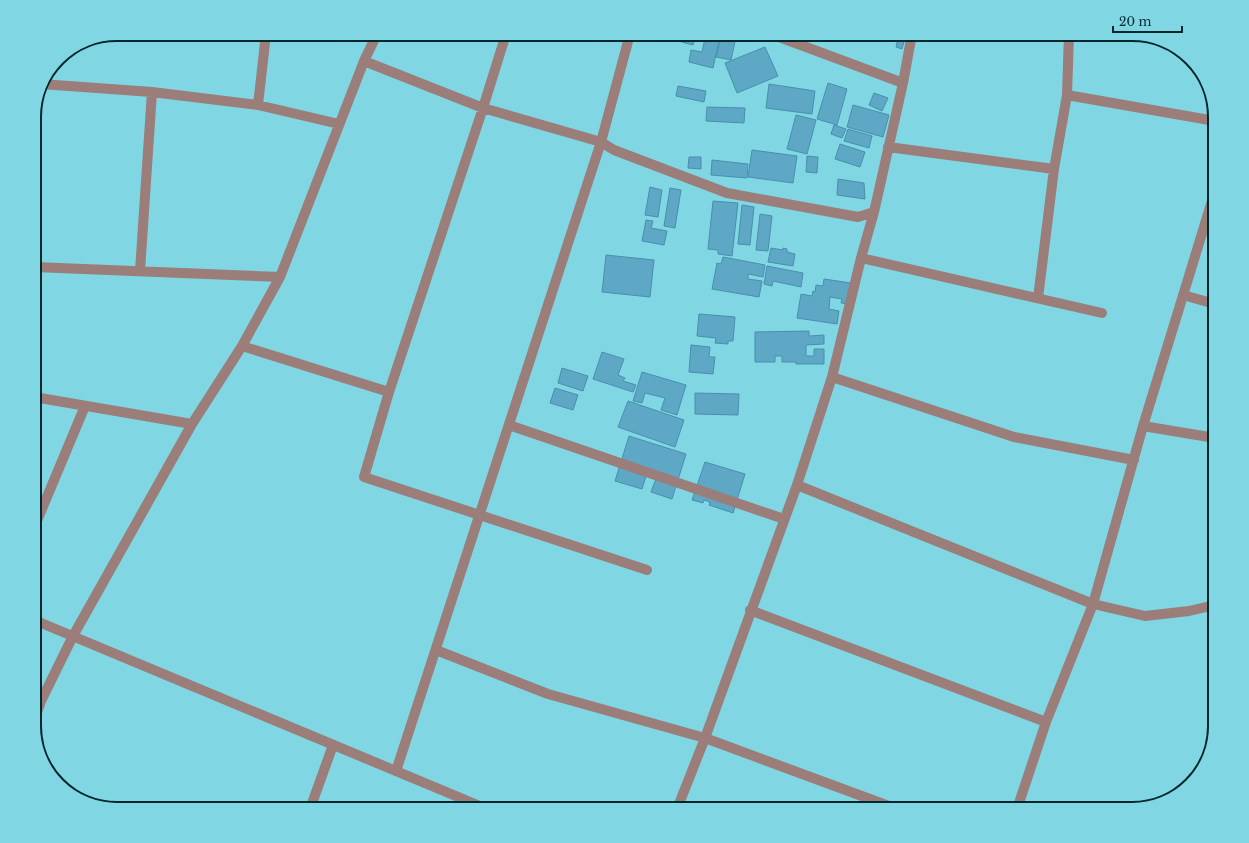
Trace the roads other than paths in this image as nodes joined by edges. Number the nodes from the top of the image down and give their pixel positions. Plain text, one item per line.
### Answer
1 (265, 41) edge
2 (374, 41) edge
3 (504, 41) edge
4 (628, 41) edge
5 (790, 41) edge
6 (911, 41) edge
7 (1069, 41) edge
8 (364, 61) junction
9 (903, 83) junction
10 (49, 85) edge
11 (152, 92) junction
12 (1067, 95) junction
13 (258, 105) junction
14 (483, 108) junction
15 (1208, 120) edge
16 (339, 124) junction
17 (601, 142) junction
18 (888, 147) junction
19 (1054, 168) junction
20 (874, 212) junction
21 (1208, 214) edge
22 (861, 258) junction
23 (41, 267) edge
24 (140, 272) junction
25 (280, 278) junction
26 (1183, 296) junction
27 (1038, 298) junction
28 (1208, 302) edge
29 (1102, 313) dead end
30 (242, 346) junction
31 (832, 377) junction
32 (389, 392) junction
33 (41, 398) edge
34 (85, 406) junction
35 (192, 424) junction
36 (509, 424) junction
37 (1143, 426) junction
38 (1208, 437) edge
39 (1134, 460) junction
40 (797, 485) junction
41 (41, 511) edge
42 (480, 515) junction
43 (784, 519) junction
44 (647, 570) dead end
45 (1093, 604) junction
46 (1208, 607) edge
47 (750, 610) junction
48 (41, 623) edge
49 (73, 636) junction
50 (436, 650) junction
51 (41, 701) edge
52 (1046, 722) junction
53 (705, 738) junction
54 (333, 745) junction
55 (396, 771) junction
56 (313, 802) edge
57 (470, 802) edge
58 (679, 802) edge
59 (878, 802) edge
60 (1019, 802) edge

1 - 13 street
2 - 8 street
3 - 14 street
4 - 17 street
5 - 9 street
6 - 9 street
7 - 12 street
8 - 14 street
8 - 16 street
9 - 18 street
10 - 11 street
11 - 13 street
11 - 24 street
12 - 15 street
12 - 19 street
13 - 16 street
14 - 17 street
14 - 32 street
16 - 25 street
17 - 20 street
17 - 36 street
18 - 19 street
18 - 20 street
19 - 27 street
20 - 22 street
21 - 26 street
22 - 27 street
22 - 31 street
23 - 24 street
24 - 25 street
25 - 30 street
26 - 28 street
26 - 37 street
27 - 29 street
30 - 32 street
30 - 35 street
31 - 39 street
31 - 40 street
32 - 42 street
33 - 34 street
34 - 35 street
34 - 41 street
35 - 49 street
36 - 42 street
36 - 43 street
37 - 38 street
37 - 39 street
39 - 45 street
40 - 43 street
40 - 45 street
42 - 44 street
42 - 50 street
43 - 47 street
45 - 46 street
45 - 52 street
47 - 52 street
47 - 53 street
48 - 49 street
49 - 51 street
49 - 54 street
50 - 53 street
50 - 55 street
52 - 60 street
53 - 58 street
53 - 59 street
54 - 55 street
54 - 56 street
55 - 57 street

